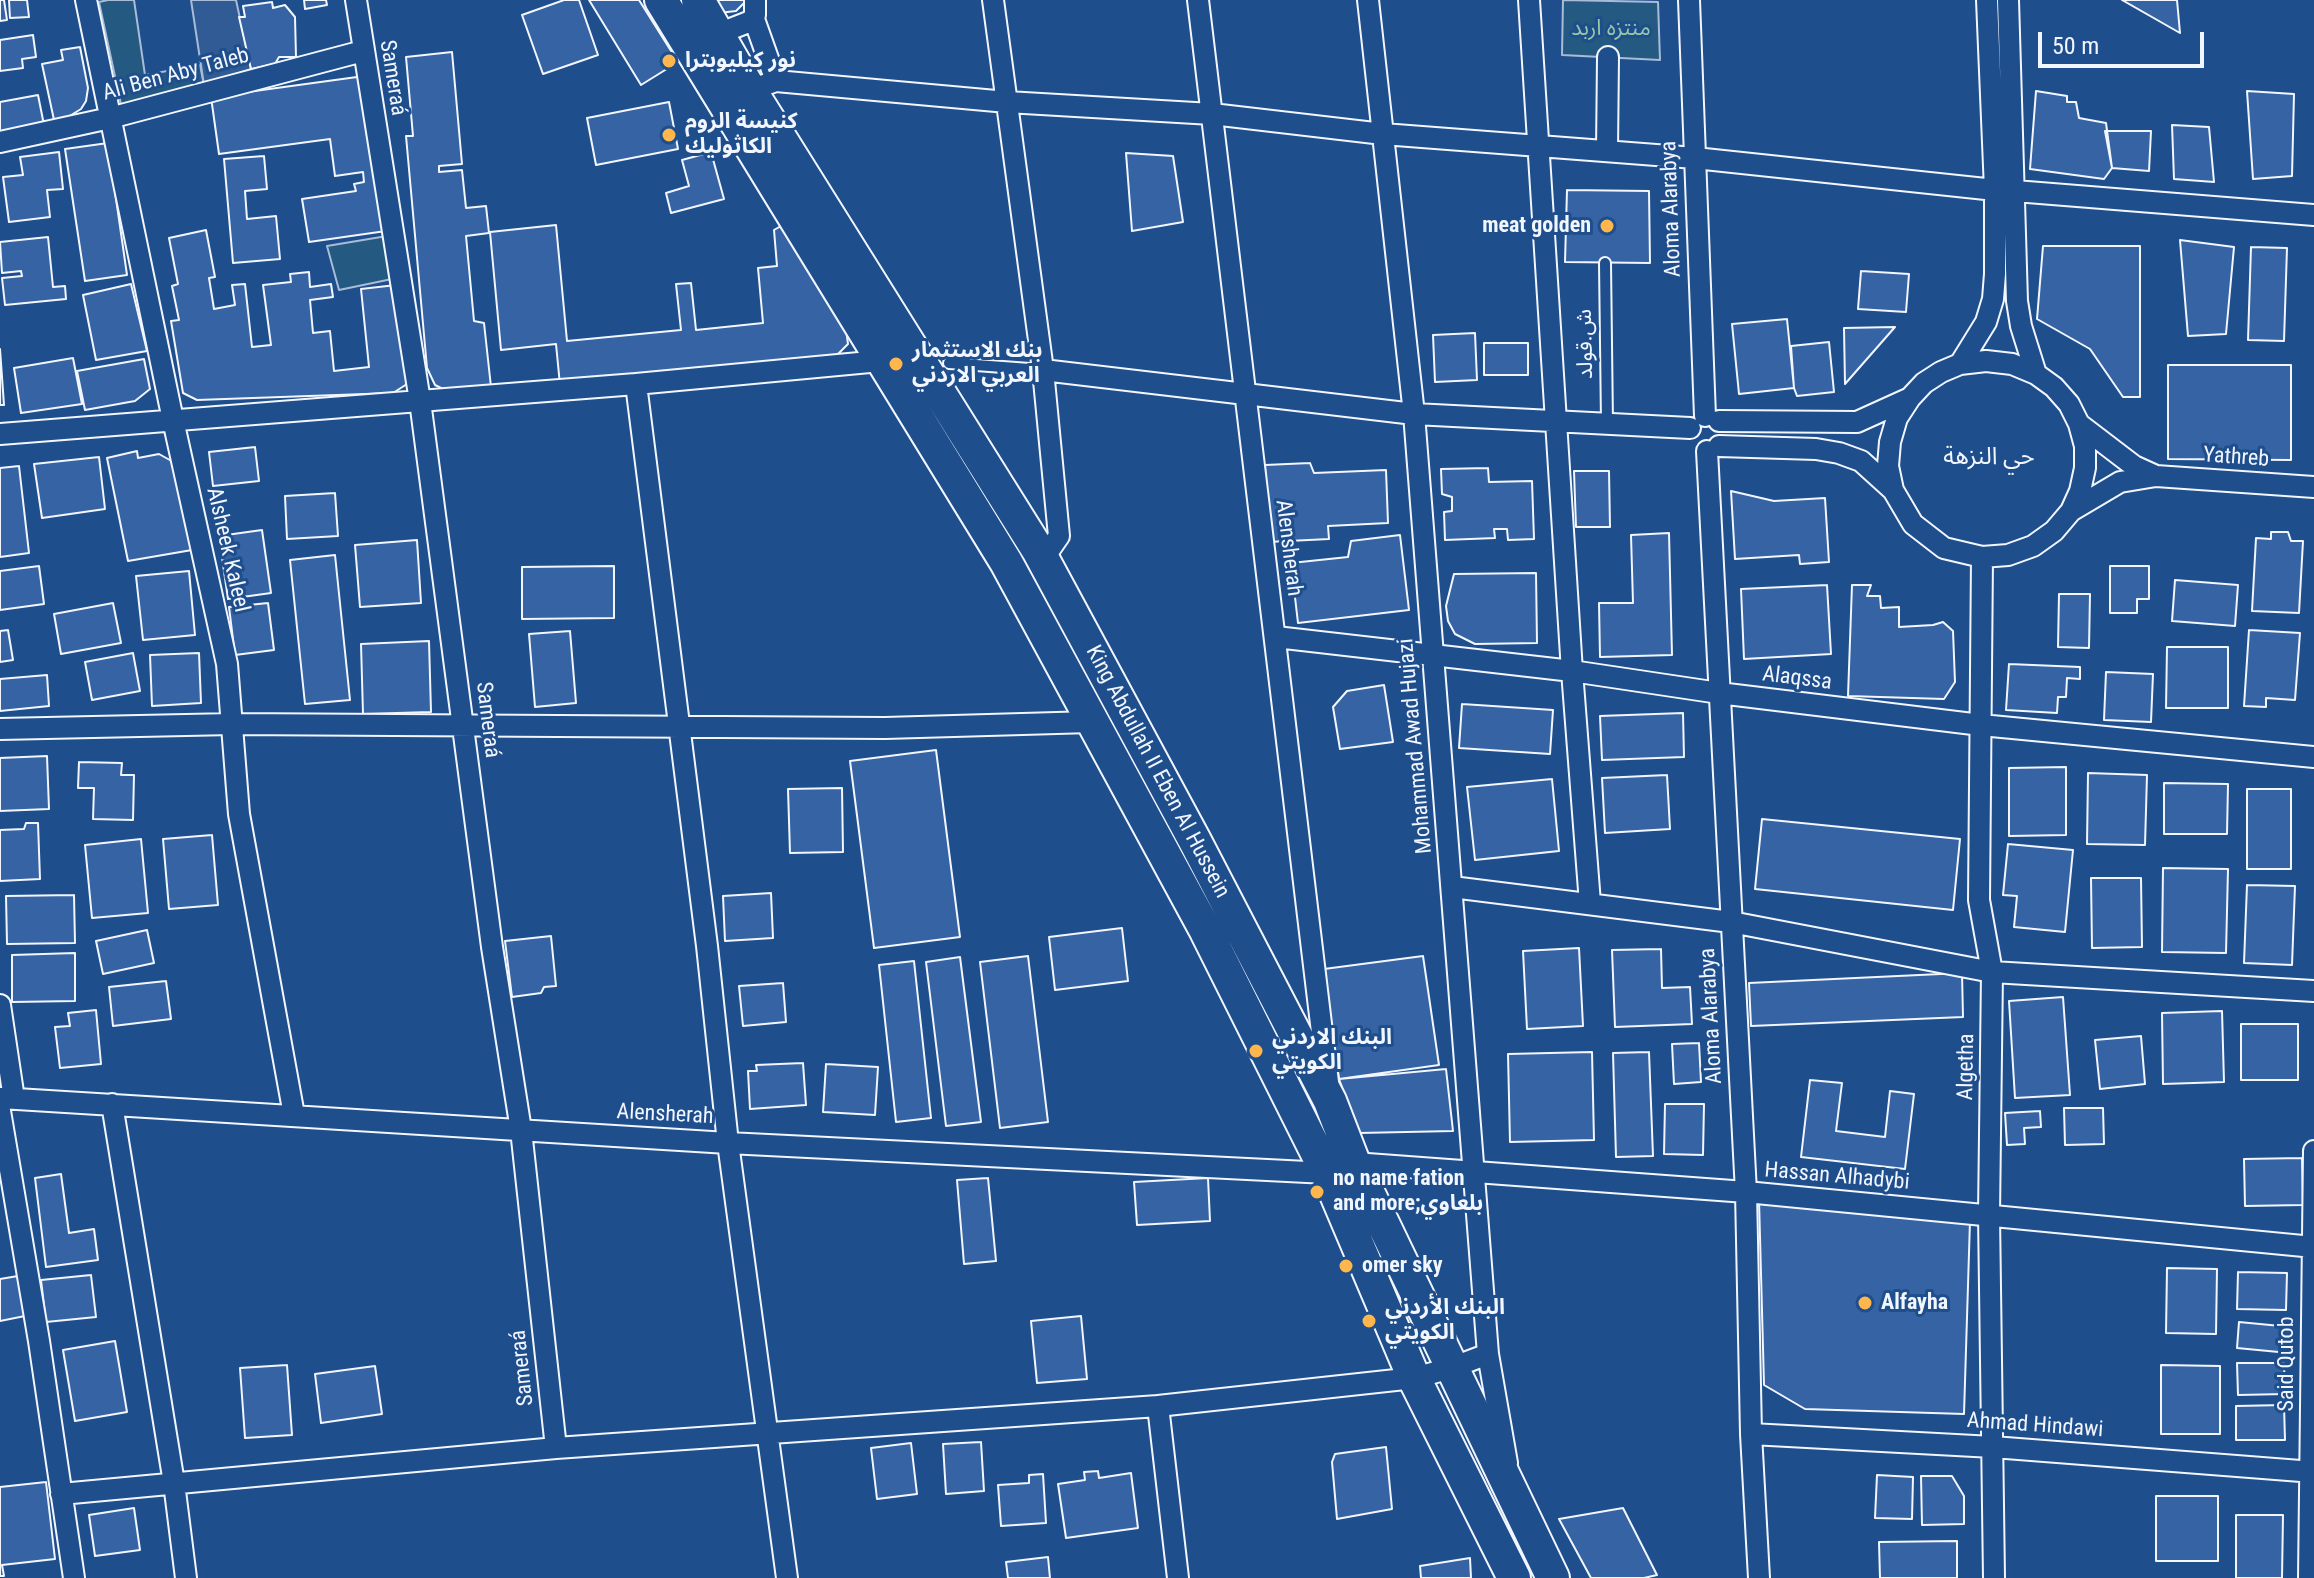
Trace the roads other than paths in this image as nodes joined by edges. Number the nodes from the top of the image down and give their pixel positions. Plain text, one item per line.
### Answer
1 (86, 0) edge
2 (356, 0) edge
3 (661, 0) edge
4 (698, 0) edge
5 (993, 0) edge
6 (1198, 0) edge
7 (1368, 0) edge
8 (1529, 0) edge
9 (1689, 0) edge
10 (1987, 0) edge
11 (2008, 0) edge
12 (754, 9) edge
13 (718, 34) junction
14 (363, 51) junction
15 (1608, 57) dead end
16 (763, 85) junction
17 (1007, 102) junction
18 (1212, 114) junction
19 (110, 118) junction
20 (1383, 134) junction
21 (0, 142) edge
22 (1539, 146) junction
23 (1607, 151) junction
24 (1695, 158) junction
25 (2005, 191) junction
26 (2314, 215) edge
27 (1605, 263) dead end
28 (914, 353) junction
29 (883, 362) junction
30 (949, 363) dead end
31 (1960, 364) junction
32 (1043, 370) junction
33 (2036, 374) junction
34 (636, 384) junction
35 (1246, 394) junction
36 (1910, 398) junction
37 (420, 401) junction
38 (1414, 414) junction
39 (173, 420) junction
40 (1557, 421) junction
41 (1704, 422) junction
42 (1607, 424) junction
43 (2079, 424) junction
44 (0, 434) edge
45 (1713, 448) junction
46 (2156, 476) junction
47 (2314, 487) edge
48 (1893, 490) junction
49 (2071, 511) junction
50 (1038, 550) junction
51 (1982, 557) junction
52 (1276, 637) junction
53 (1432, 655) junction
54 (1572, 671) junction
55 (1719, 693) junction
56 (1091, 722) junction
57 (232, 724) junction
58 (464, 725) junction
59 (1981, 725) junction
60 (680, 726) junction
61 (0, 729) edge
62 (2314, 757) edge
63 (1452, 887) junction
64 (1590, 903) junction
65 (1731, 922) junction
66 (1992, 972) junction
67 (2314, 991) edge
68 (0, 1005) edge
69 (1330, 1101) junction
70 (5, 1103) edge
71 (112, 1104) junction
72 (294, 1115) junction
73 (521, 1130) junction
74 (728, 1143) junction
75 (2314, 1151) edge
76 (1341, 1168) junction
77 (1475, 1173) junction
78 (1746, 1192) junction
79 (1989, 1215) junction
80 (2313, 1246) edge
81 (1488, 1354) junction
82 (1451, 1368) junction
83 (1414, 1378) junction
84 (1158, 1406) junction
85 (768, 1434) junction
86 (1751, 1434) junction
87 (1993, 1447) junction
88 (556, 1448) junction
89 (2313, 1472) edge
90 (174, 1483) junction
91 (1512, 1487) junction
92 (61, 1494) junction
93 (74, 1578) edge
94 (186, 1578) edge
95 (787, 1578) edge
96 (1178, 1578) edge
97 (1514, 1578) edge
98 (1553, 1578) edge
99 (1759, 1578) edge
100 (1994, 1578) edge
101 (2309, 1578) edge

1 - 19 street, Alsheek Kaleel
2 - 14 street, Sameraá
3 - 29 main road, King Abdullah II Eben Al Hussein
4 - 13 main road, King Abdullah II Eben Al Hussein
5 - 17 street
6 - 18 street, Alensherah
7 - 20 street, Mohammad Awad Hujazi
8 - 22 street
9 - 24 street, Aloma Alarabya
10 - 25 street
11 - 25 street
12 - 13 street
12 - 16 street
13 - 16 main road, King Abdullah II Eben Al Hussein
14 - 19 street, Ali Ben Aby Taleb
14 - 37 street, Sameraá
15 - 23 street
16 - 17 street
16 - 28 main road, King Abdullah II Eben Al Hussein
17 - 18 street
17 - 32 street
18 - 20 street
18 - 35 street, Alensherah
19 - 21 street, Ali Ben Aby Taleb
19 - 39 street, Alsheek Kaleel
20 - 22 street
20 - 38 street, Mohammad Awad Hujazi
22 - 23 street
22 - 40 street
23 - 24 street
24 - 25 street
24 - 41 street, Aloma Alarabya
25 - 26 street
25 - 31 street
25 - 33 street
27 - 42 lane, ش.قولد
28 - 29 street
28 - 50 main road, King Abdullah II Eben Al Hussein
29 - 34 street
29 - 56 main road, King Abdullah II Eben Al Hussein
30 - 32 lane
31 - 33 street
31 - 36 street
32 - 35 street
32 - 50 street
33 - 43 street
34 - 37 street
34 - 60 street
35 - 38 street
35 - 52 street, Alensherah
36 - 41 street
36 - 48 street
37 - 39 street
37 - 58 street, Sameraá
38 - 40 street
38 - 53 street, Mohammad Awad Hujazi
39 - 44 street
39 - 57 street, Alsheek Kaleel
40 - 42 street
40 - 54 street
41 - 42 street
41 - 45 street, Aloma Alarabya
41 - 45 street
43 - 46 street
43 - 49 street
45 - 48 street
45 - 55 street, Aloma Alarabya
46 - 47 street, Yathreb
46 - 49 street
48 - 51 street
49 - 51 street
50 - 69 main road, King Abdullah II Eben Al Hussein
51 - 59 street, Algetha
52 - 53 street, Alaqssa
52 - 69 street, Alensherah
53 - 54 street, Alaqssa
53 - 63 street, Mohammad Awad Hujazi
54 - 55 street, Alaqssa
54 - 64 street
55 - 59 street, Alaqssa
55 - 65 street, Aloma Alarabya
56 - 60 street
56 - 76 main road, King Abdullah II Eben Al Hussein
57 - 58 street
57 - 61 street
57 - 72 street, Alsheek Kaleel
58 - 60 street
58 - 73 street, Sameraá
59 - 62 street, Alaqssa
59 - 66 street, Algetha
60 - 74 street
63 - 64 street
63 - 77 street, Mohammad Awad Hujazi
64 - 65 street
65 - 66 street
65 - 78 street, Aloma Alarabya
66 - 67 street
66 - 79 street, Algetha
68 - 70 street
69 - 76 main road, King Abdullah II Eben Al Hussein
70 - 71 street, Alensherah
70 - 92 street
71 - 72 street, Alensherah
71 - 90 street
72 - 73 street, Alensherah
73 - 74 street, Alensherah
73 - 88 street, Sameraá
74 - 76 street, Alensherah
74 - 85 street
75 - 80 street, Said Qutob
76 - 77 street, Hassan Alhadybi
76 - 82 main road, King Abdullah II Eben Al Hussein
76 - 83 main road, King Abdullah II Eben Al Hussein
77 - 78 street, Hassan Alhadybi
77 - 81 street, Mohammad Awad Hujazi
78 - 79 street, Hassan Alhadybi
78 - 86 street, Aloma Alarabya
79 - 80 street, Hassan Alhadybi
79 - 87 street, Algetha
80 - 89 street, Said Qutob
81 - 82 street
81 - 91 street, Mohammad Awad Hujazi
82 - 83 street
82 - 91 main road, King Abdullah II Eben Al Hussein
83 - 84 street
83 - 97 main road, King Abdullah II Eben Al Hussein
84 - 85 street
84 - 96 street
85 - 88 street
85 - 95 street
86 - 87 street, Ahmad Hindawi
86 - 99 street, Aloma Alarabya
87 - 89 street, Ahmad Hindawi
87 - 100 street, Algetha
88 - 90 street
89 - 101 street, Said Qutob
90 - 92 street
90 - 94 street
91 - 98 main road, King Abdullah II Eben Al Hussein
92 - 93 street

